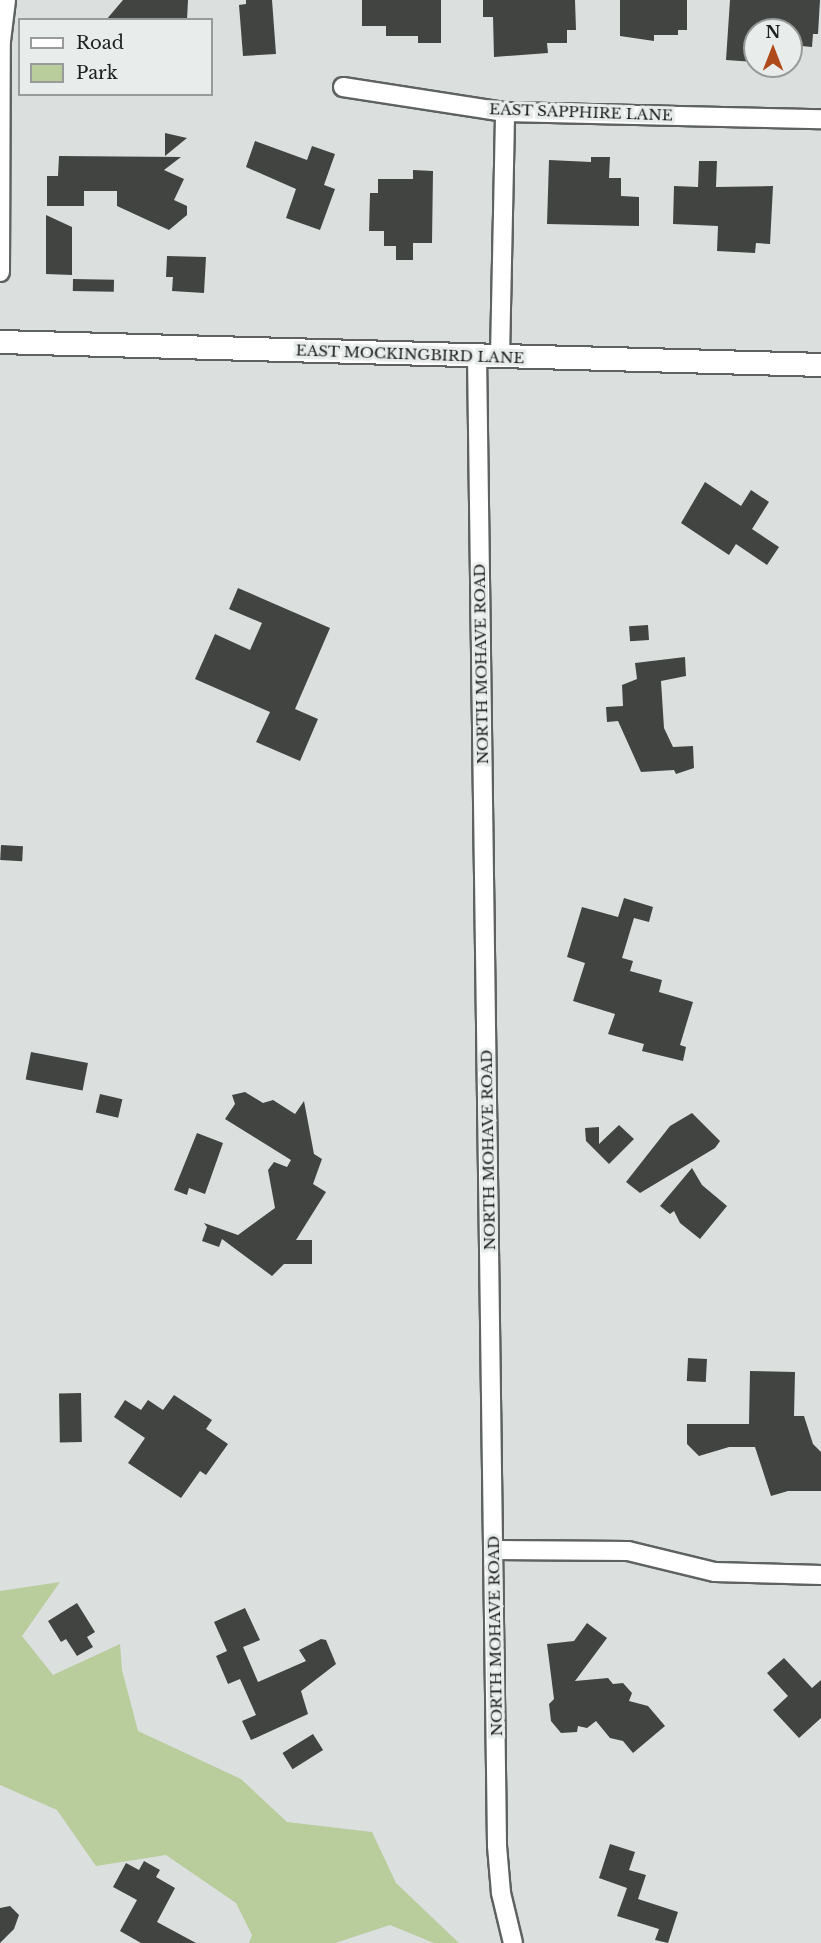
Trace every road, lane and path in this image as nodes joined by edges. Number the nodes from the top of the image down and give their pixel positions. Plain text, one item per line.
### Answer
1 (6, 0) edge
2 (343, 87) dead end
3 (505, 112) junction
4 (821, 119) edge
5 (0, 272) edge
6 (0, 342) edge
7 (477, 355) junction
8 (500, 356) junction
9 (821, 365) edge
10 (495, 1550) junction
11 (821, 1575) edge
12 (513, 1943) edge

1 - 5 street
2 - 3 street, EAST SAPPHIRE LANE
3 - 4 street, EAST SAPPHIRE LANE
3 - 8 street
6 - 7 street, EAST MOCKINGBIRD LANE
7 - 8 street, EAST MOCKINGBIRD LANE
7 - 10 street, NORTH MOHAVE ROAD
8 - 9 street, EAST MOCKINGBIRD LANE
10 - 11 street
10 - 12 street, NORTH MOHAVE ROAD

